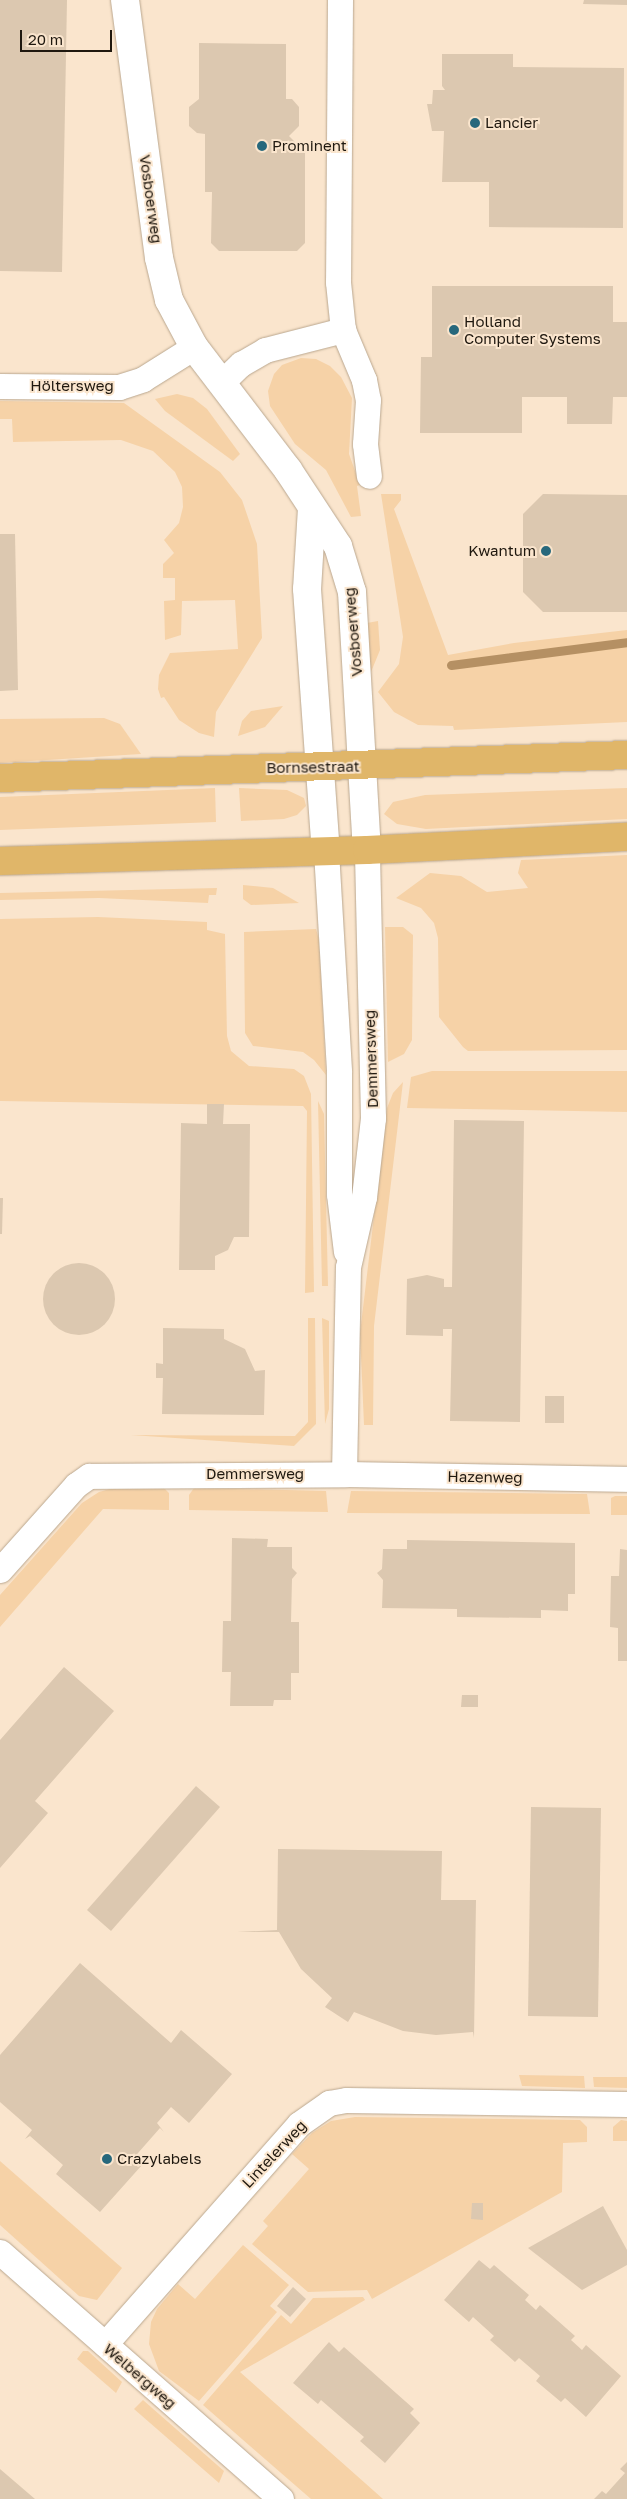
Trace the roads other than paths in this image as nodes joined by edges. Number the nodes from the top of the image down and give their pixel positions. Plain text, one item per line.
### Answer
1 (125, 0) edge
2 (340, 0) edge
3 (343, 330) junction
4 (194, 347) junction
5 (221, 383) junction
6 (0, 386) edge
7 (369, 476) dead end
8 (312, 508) junction
9 (627, 755) edge
10 (362, 766) junction
11 (318, 767) junction
12 (0, 778) edge
13 (627, 837) edge
14 (326, 850) junction
15 (366, 850) junction
16 (0, 861) edge
17 (348, 1266) junction
18 (344, 1474) junction
19 (627, 1479) edge
20 (0, 1570) edge
21 (627, 2104) edge
22 (0, 2252) edge
23 (105, 2344) junction
24 (281, 2499) edge

1 - 4 street, Vosboerweg
2 - 3 street
3 - 5 street
3 - 7 street
4 - 5 street, Vosboerweg
4 - 6 street, Höltersweg
5 - 8 street, Vosboerweg
8 - 10 street, Vosboerweg
8 - 11 street
9 - 10 main road, Bornsestraat
10 - 11 main road, Bornsestraat
10 - 15 street, Vosboerweg
11 - 12 main road, Bornsestraat
11 - 14 street
13 - 15 main road
14 - 15 main road
14 - 16 main road
14 - 17 street, Demmersweg
15 - 17 street, Demmersweg
17 - 18 street, Demmersweg
18 - 19 street, Hazenweg
18 - 20 street, Demmersweg
21 - 23 street, Lintelerweg
22 - 23 street, Welbergweg
23 - 24 street, Welbergweg

